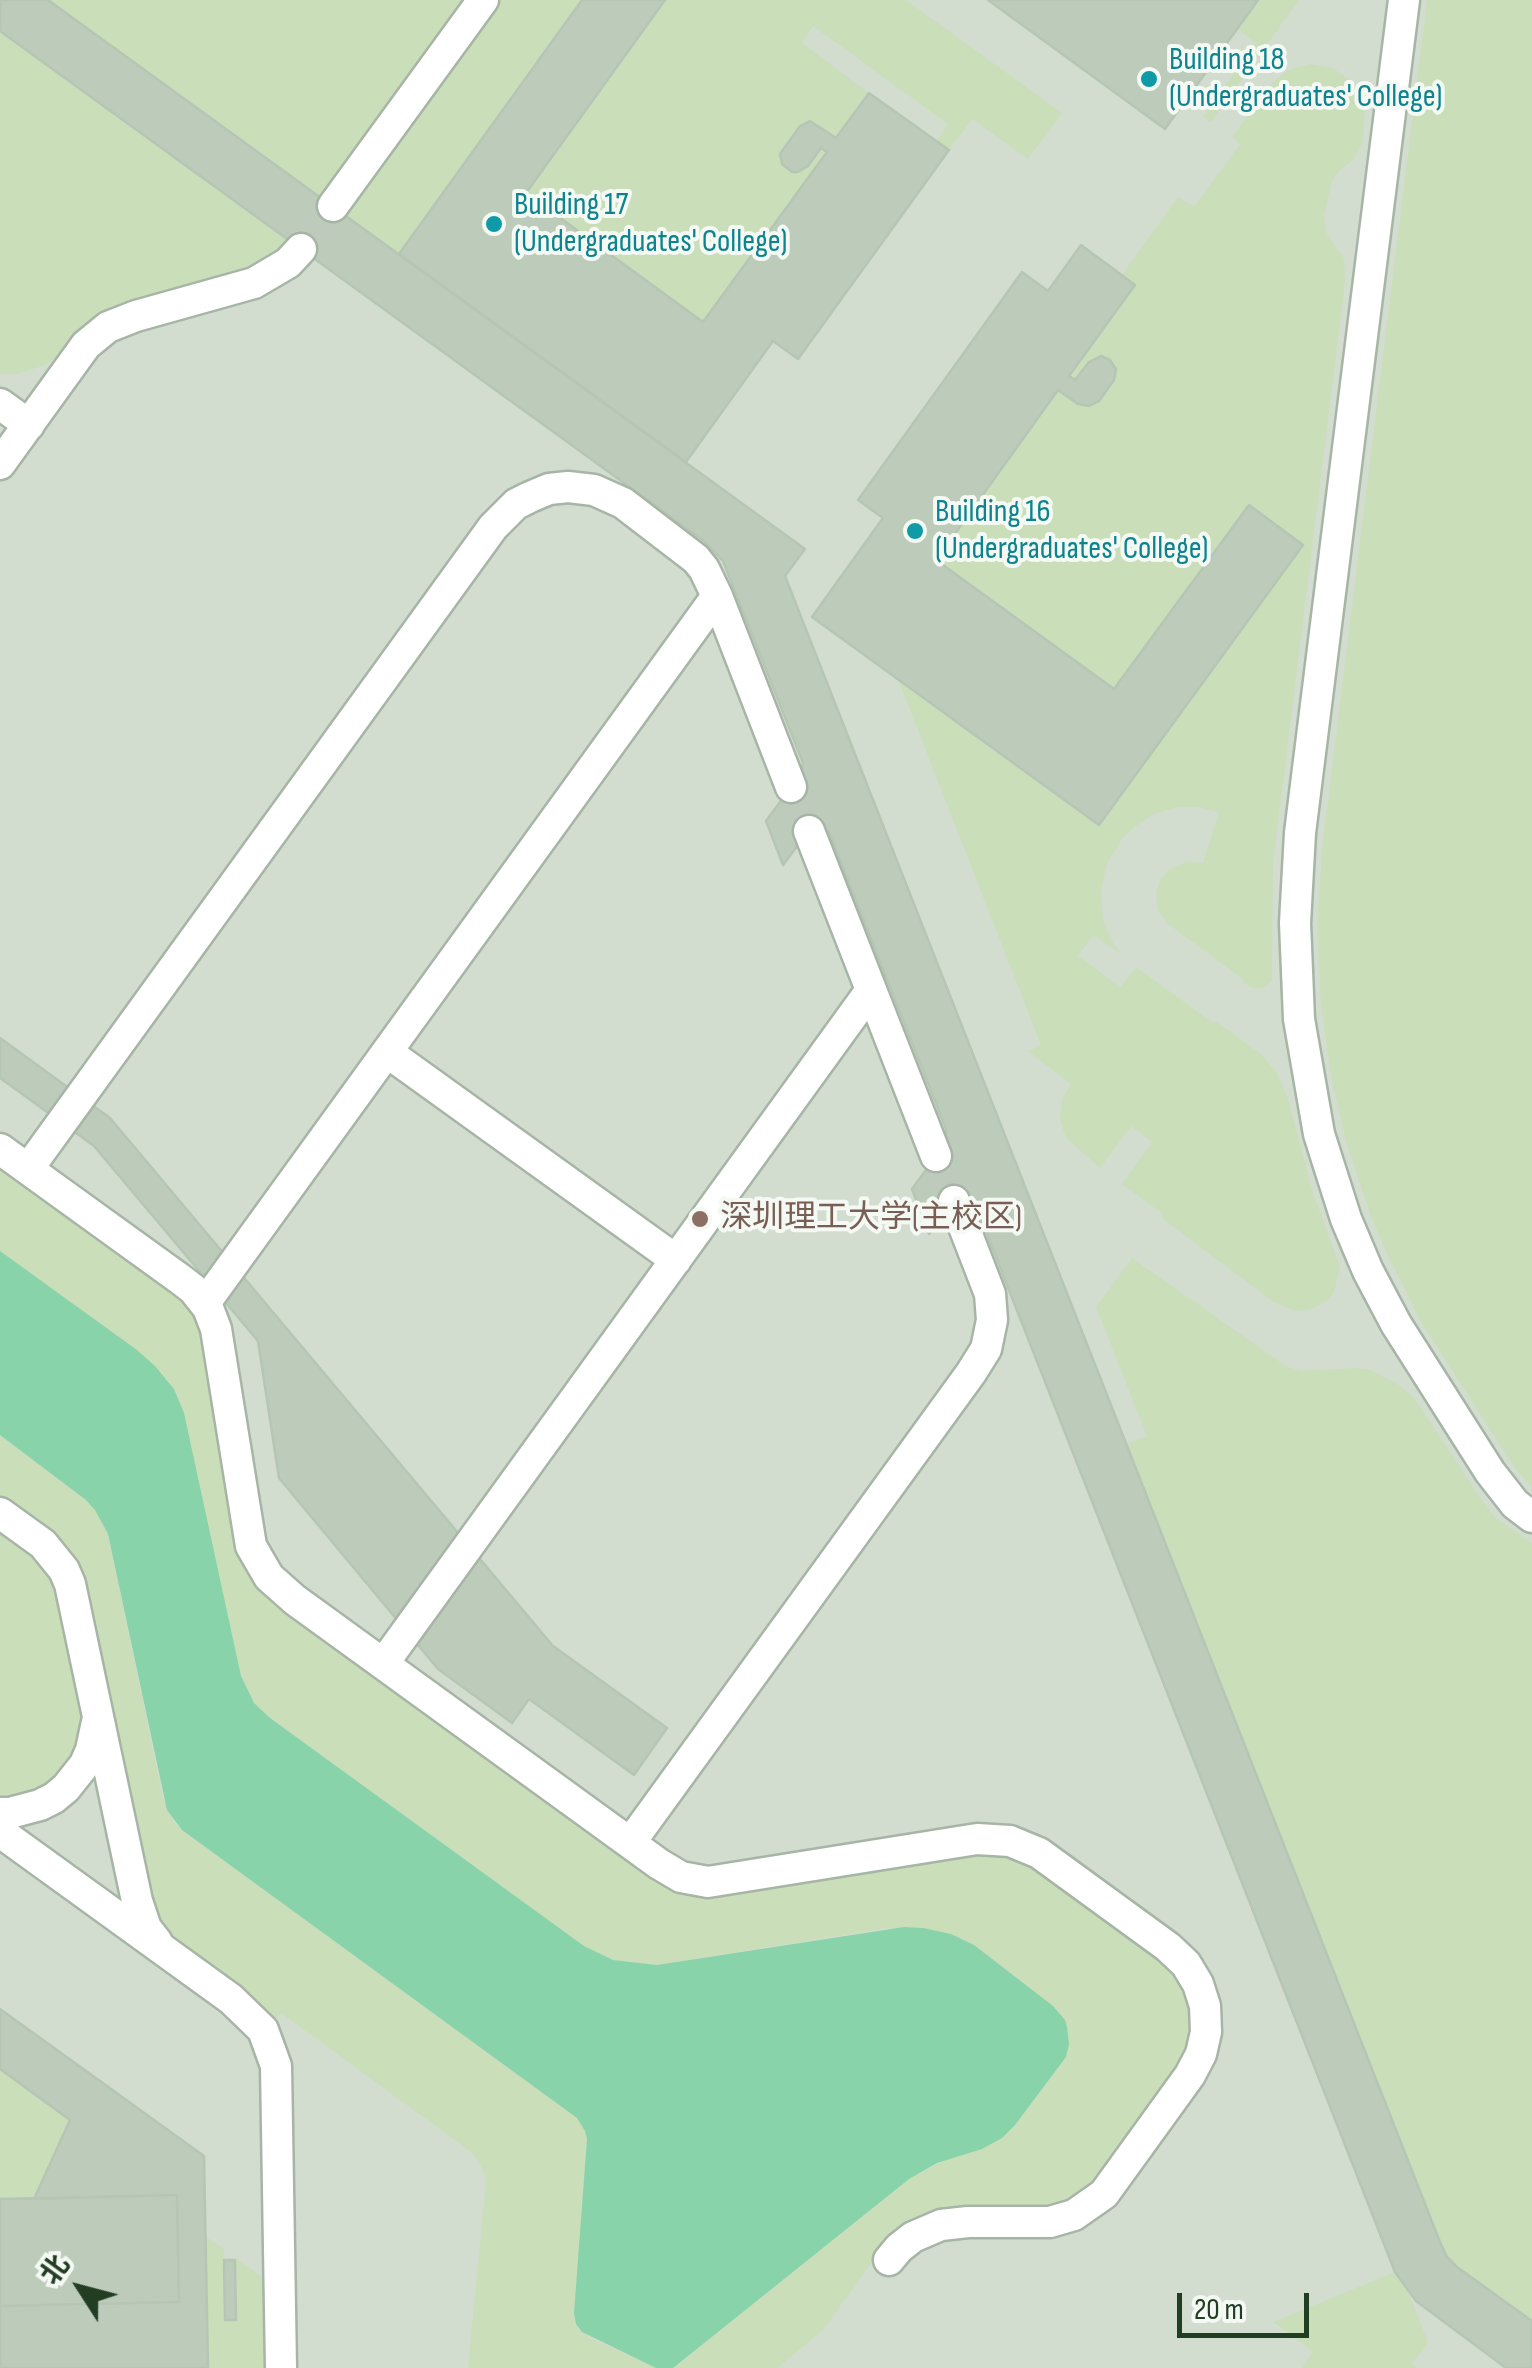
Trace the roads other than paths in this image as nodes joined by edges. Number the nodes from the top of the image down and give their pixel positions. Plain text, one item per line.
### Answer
1 (482, 0) edge
2 (1404, 0) edge
3 (333, 206) tunnel mouth
4 (302, 249) tunnel mouth
5 (0, 404) edge
6 (28, 425) junction
7 (0, 464) edge
8 (717, 596) junction
9 (791, 787) tunnel mouth
10 (809, 831) tunnel mouth
11 (871, 990) junction
12 (387, 1052) junction
13 (0, 1148) edge
14 (936, 1156) tunnel mouth
15 (28, 1169) junction
16 (954, 1201) tunnel mouth
17 (676, 1260) junction
18 (205, 1303) junction
19 (0, 1513) edge
20 (1532, 1517) edge
21 (383, 1664) junction
22 (97, 1706) junction
23 (0, 1813) edge
24 (0, 1832) edge
25 (630, 1843) junction
26 (170, 1956) junction
27 (890, 2260) dead end
28 (281, 2368) edge

1 - 3 lane
2 - 20 lane
4 - 6 lane
5 - 6 lane
6 - 7 lane
8 - 9 lane
8 - 12 lane
8 - 15 lane
10 - 11 lane
11 - 14 lane
11 - 17 lane
12 - 17 lane
12 - 18 lane
13 - 15 lane
15 - 18 lane
16 - 25 lane
17 - 21 lane
18 - 21 lane
19 - 22 lane
21 - 25 lane
22 - 23 lane
22 - 26 lane
24 - 26 lane
25 - 27 lane
26 - 28 lane

